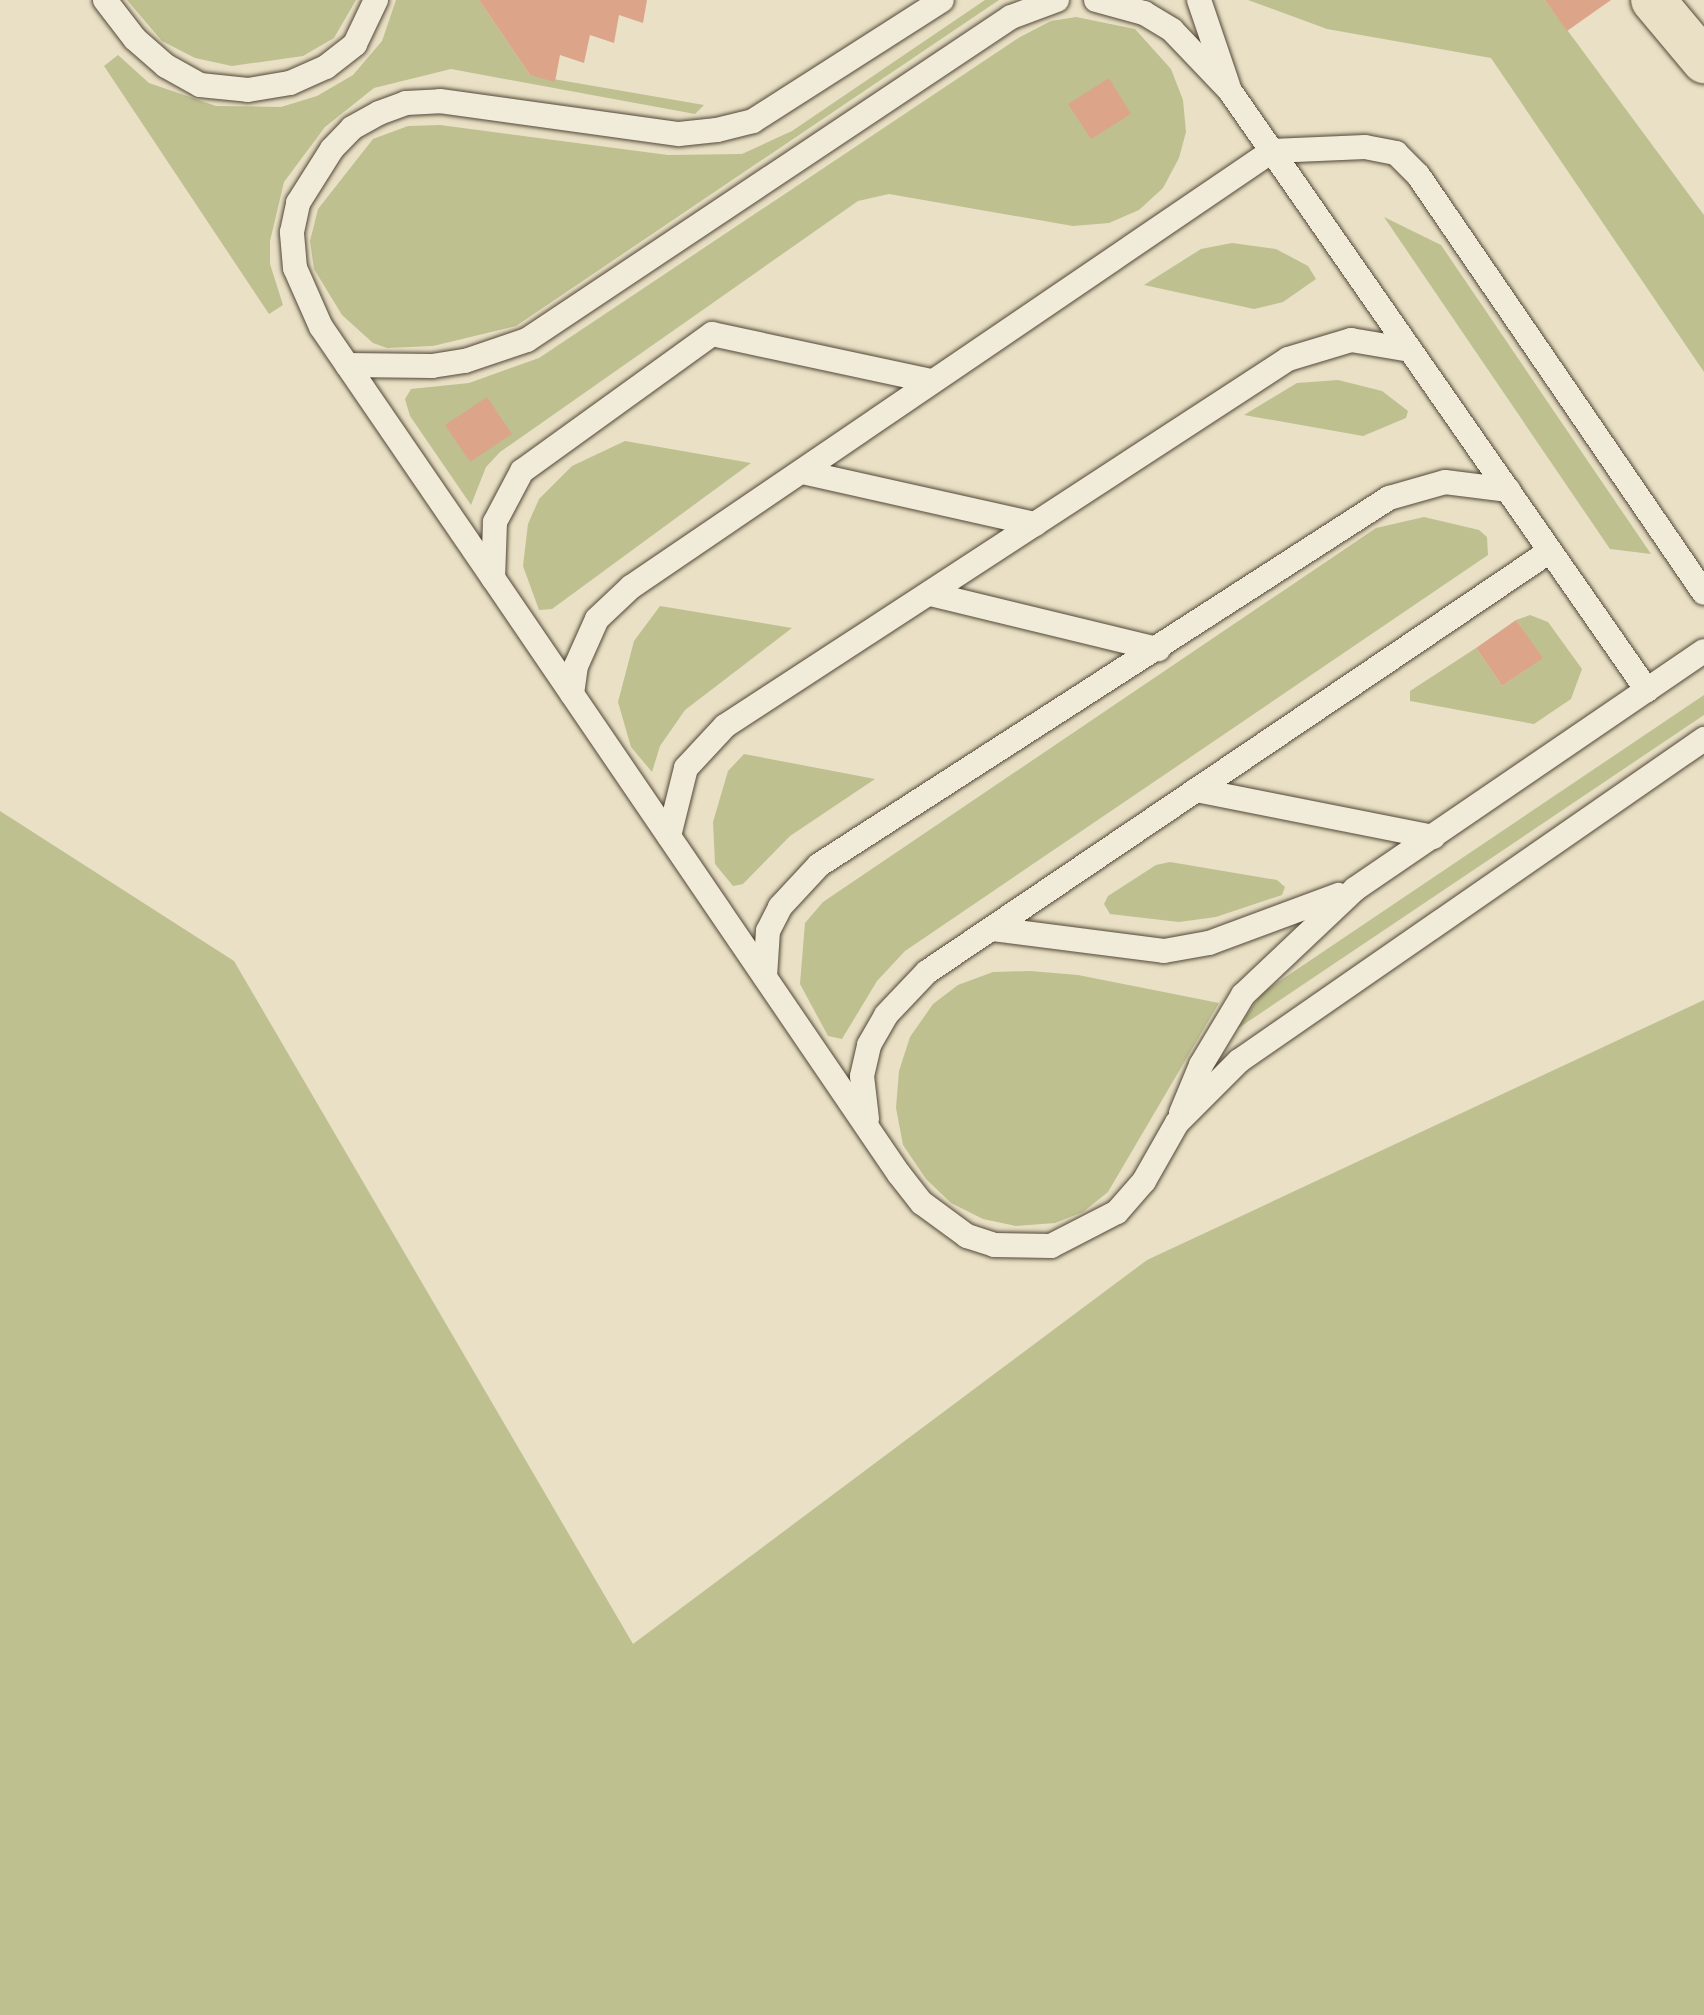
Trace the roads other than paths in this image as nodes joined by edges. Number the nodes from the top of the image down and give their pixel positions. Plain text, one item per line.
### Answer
1 (105, 0) edge
2 (376, 0) edge
3 (942, 0) edge
4 (1057, 0) edge
5 (1096, 0) edge
6 (1199, 0) edge
7 (1653, 0) edge
8 (1704, 61) edge
9 (1230, 91) junction
10 (1272, 151) junction
11 (1410, 350) junction
12 (347, 365) junction
13 (931, 381) junction
14 (802, 472) junction
15 (1508, 490) junction
16 (1035, 524) junction
17 (1550, 551) junction
18 (493, 578) junction
19 (1704, 593) edge
20 (930, 594) junction
21 (1158, 649) junction
22 (1704, 651) edge
23 (1647, 690) junction
24 (572, 694) junction
25 (1704, 739) edge
26 (1196, 790) junction
27 (669, 836) junction
28 (1433, 837) junction
29 (1355, 889) junction
30 (993, 929) junction
31 (765, 977) junction
32 (1177, 1123) junction
33 (870, 1130) junction

1 - 2 lane
3 - 12 lane
4 - 12 lane
5 - 9 lane
6 - 9 lane
7 - 8 highway
9 - 10 lane
10 - 11 lane
10 - 13 lane
10 - 19 lane
11 - 15 lane
11 - 16 lane
12 - 18 lane
13 - 14 lane
13 - 18 lane
14 - 16 lane
14 - 24 lane
15 - 17 lane
15 - 21 lane
16 - 20 lane
17 - 23 lane
17 - 26 lane
18 - 24 lane
20 - 21 lane
20 - 27 lane
21 - 31 lane
22 - 23 lane
23 - 28 lane
24 - 27 lane
25 - 32 lane
26 - 28 lane
26 - 30 lane
27 - 31 lane
28 - 29 lane
29 - 30 lane
29 - 32 lane
30 - 33 lane
31 - 33 lane
32 - 33 lane

